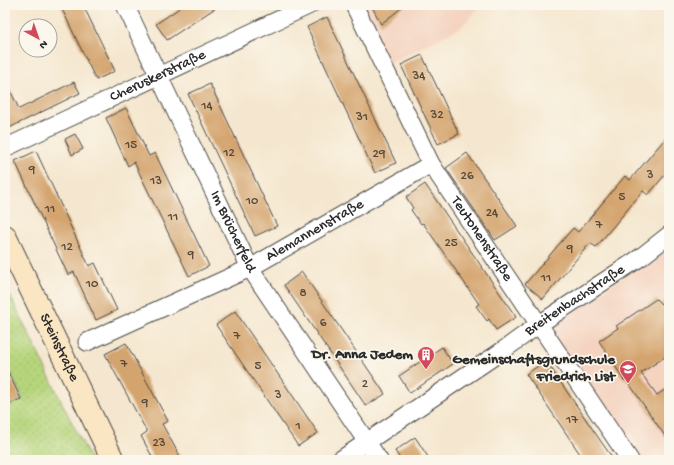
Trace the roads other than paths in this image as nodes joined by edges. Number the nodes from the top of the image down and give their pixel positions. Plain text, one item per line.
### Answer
1 (125, 5) edge
2 (310, 5) edge
3 (354, 5) edge
4 (158, 76) junction
5 (5, 148) edge
6 (431, 164) junction
7 (669, 235) edge
8 (5, 236) edge
9 (250, 268) junction
10 (538, 325) junction
11 (87, 342) dead end
12 (367, 442) junction
13 (113, 460) edge
14 (340, 460) edge
15 (378, 460) edge
16 (630, 460) edge

1 - 4 street, Im Brücherfeld
2 - 4 street, Cheruskerstraße
3 - 6 street, Teutonenstraße
4 - 5 street, Cheruskerstraße
4 - 9 street, Im Brücherfeld
6 - 9 street, Alemannenstraße
6 - 10 street, Teutonenstraße
7 - 10 street, Breitenbachstraße
8 - 13 main road, Steinstraße
9 - 11 street, Alemannenstraße
9 - 12 street, Im Brücherfeld
10 - 12 street, Breitenbachstraße
10 - 16 street, Teutonenstraße
12 - 14 street, Breitenbachstraße
12 - 15 street, Im Brücherfeld

